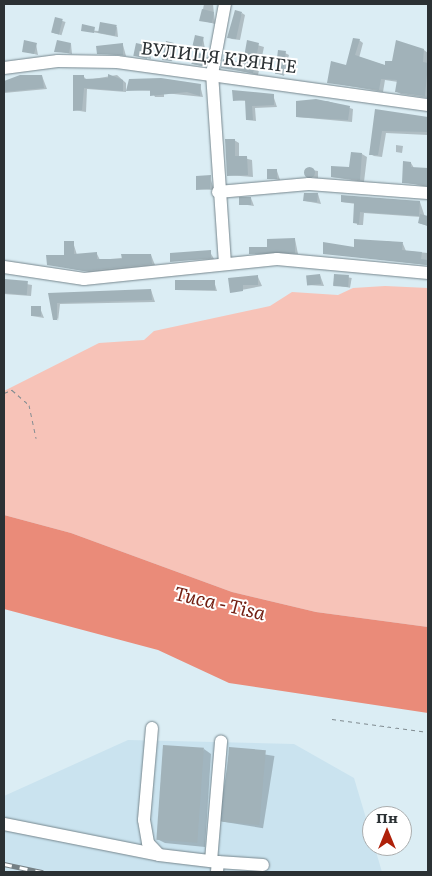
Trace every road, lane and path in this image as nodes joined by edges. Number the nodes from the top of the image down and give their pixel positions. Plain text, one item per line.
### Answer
1 (225, 4) edge
2 (4, 68) edge
3 (212, 74) junction
4 (428, 105) edge
5 (218, 192) junction
6 (428, 192) edge
7 (225, 264) junction
8 (4, 267) edge
9 (428, 273) edge
10 (4, 393) edge
11 (36, 438) dead end
12 (332, 719) dead end
13 (152, 728) dead end
14 (428, 732) edge
15 (221, 741) dead end
16 (4, 824) edge
17 (159, 855) junction
18 (216, 865) edge
19 (263, 865) dead end

1 - 3 street
2 - 3 street, ВУЛИЦЯ КРЯНГЕ
3 - 4 street, ВУЛИЦЯ КРЯНГЕ
3 - 5 street
5 - 6 street
5 - 7 street
7 - 8 street
7 - 9 street
10 - 11 path
12 - 14 path
13 - 17 street
15 - 18 street
16 - 17 street
17 - 18 street
18 - 19 street

